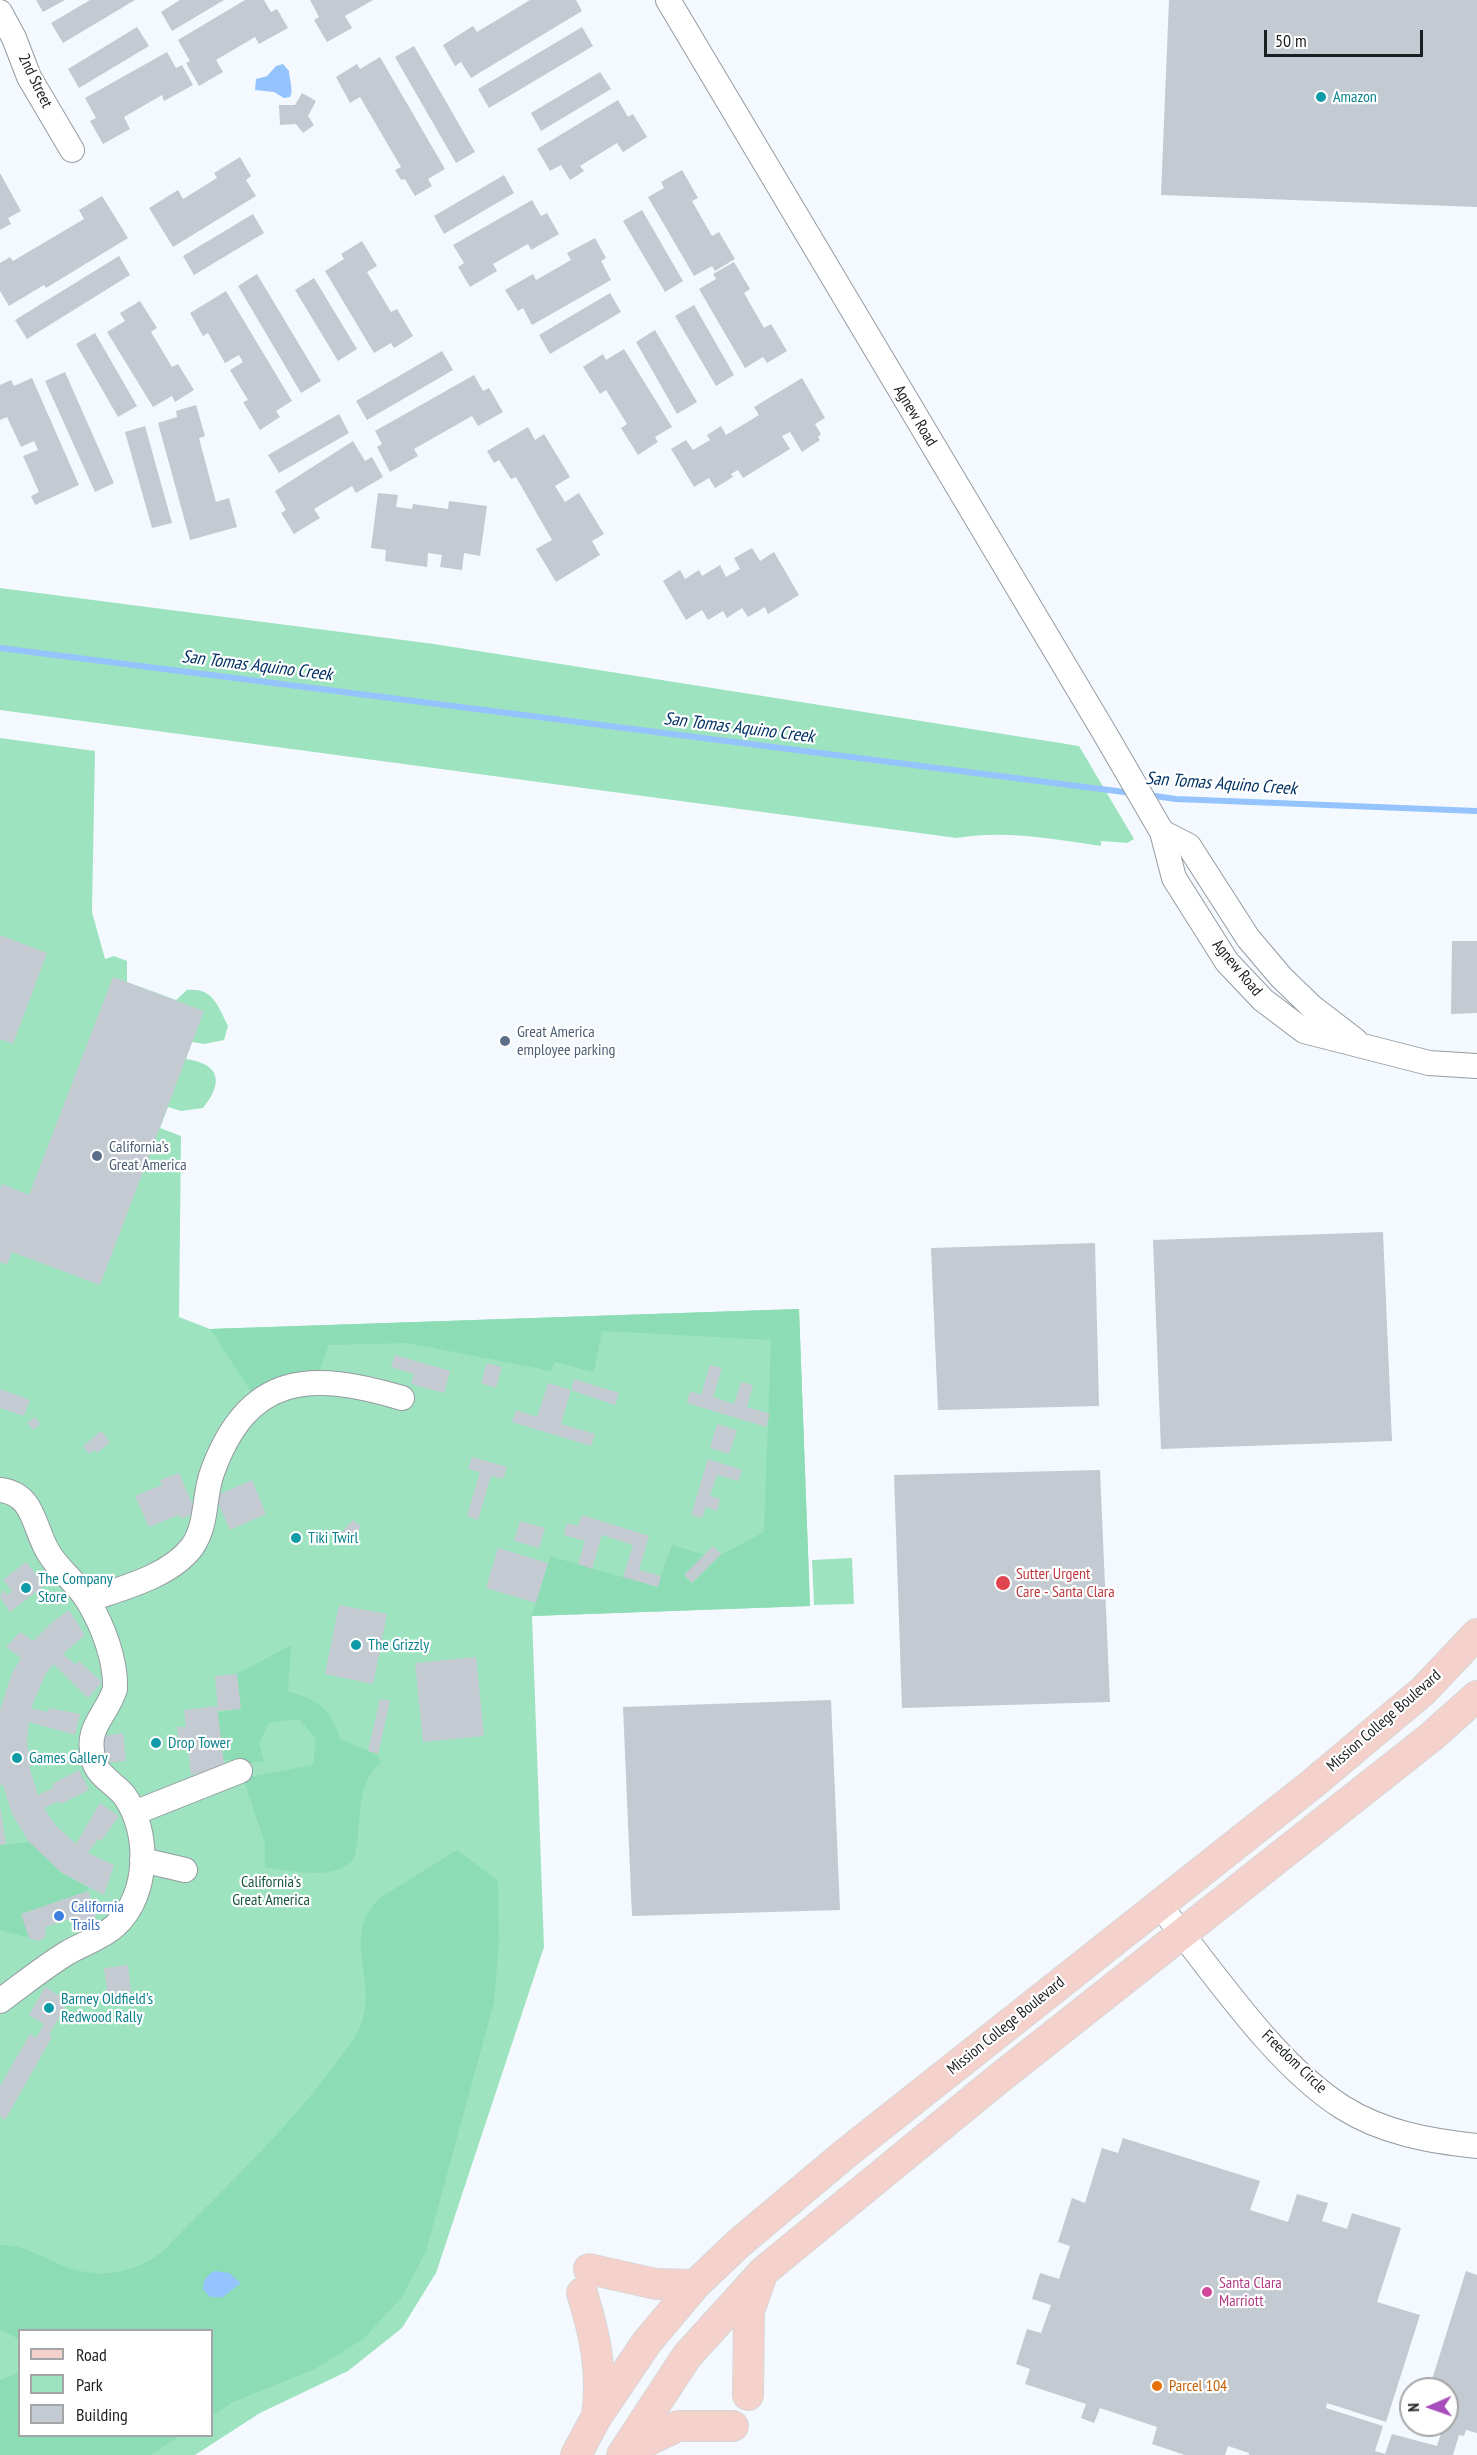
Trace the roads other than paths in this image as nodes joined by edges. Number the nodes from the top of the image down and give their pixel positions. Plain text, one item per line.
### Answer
1 (668, 0) edge
2 (0, 12) edge
3 (72, 150) dead end
4 (1477, 1066) edge
5 (402, 1398) dead end
6 (0, 1490) edge
7 (88, 1600) junction
8 (1477, 1634) edge
9 (1477, 1696) edge
10 (240, 1771) dead end
11 (134, 1813) junction
12 (142, 1860) junction
13 (185, 1870) dead end
14 (1159, 1905) junction
15 (1183, 1934) junction
16 (0, 2001) edge
17 (1477, 2146) edge
18 (764, 2271) junction
19 (695, 2285) junction
20 (748, 2395) dead end
21 (597, 2416) junction
22 (733, 2426) dead end
23 (623, 2453) edge
24 (576, 2455) edge

1 - 4 street, Agnew Road
2 - 3 street, 2nd Street
5 - 7 street
6 - 7 street
7 - 11 street
8 - 14 main road, Mission College Boulevard
9 - 15 main road
10 - 11 street
11 - 12 street
12 - 13 street
12 - 16 street
14 - 15 street, Freedom Circle
14 - 19 main road, Mission College Boulevard
15 - 17 street, Freedom Circle
15 - 18 main road
18 - 20 main road
18 - 23 main road
19 - 21 main road, Mission College Boulevard
19 - 21 main road
21 - 24 main road, Mission College Boulevard
22 - 23 main road

